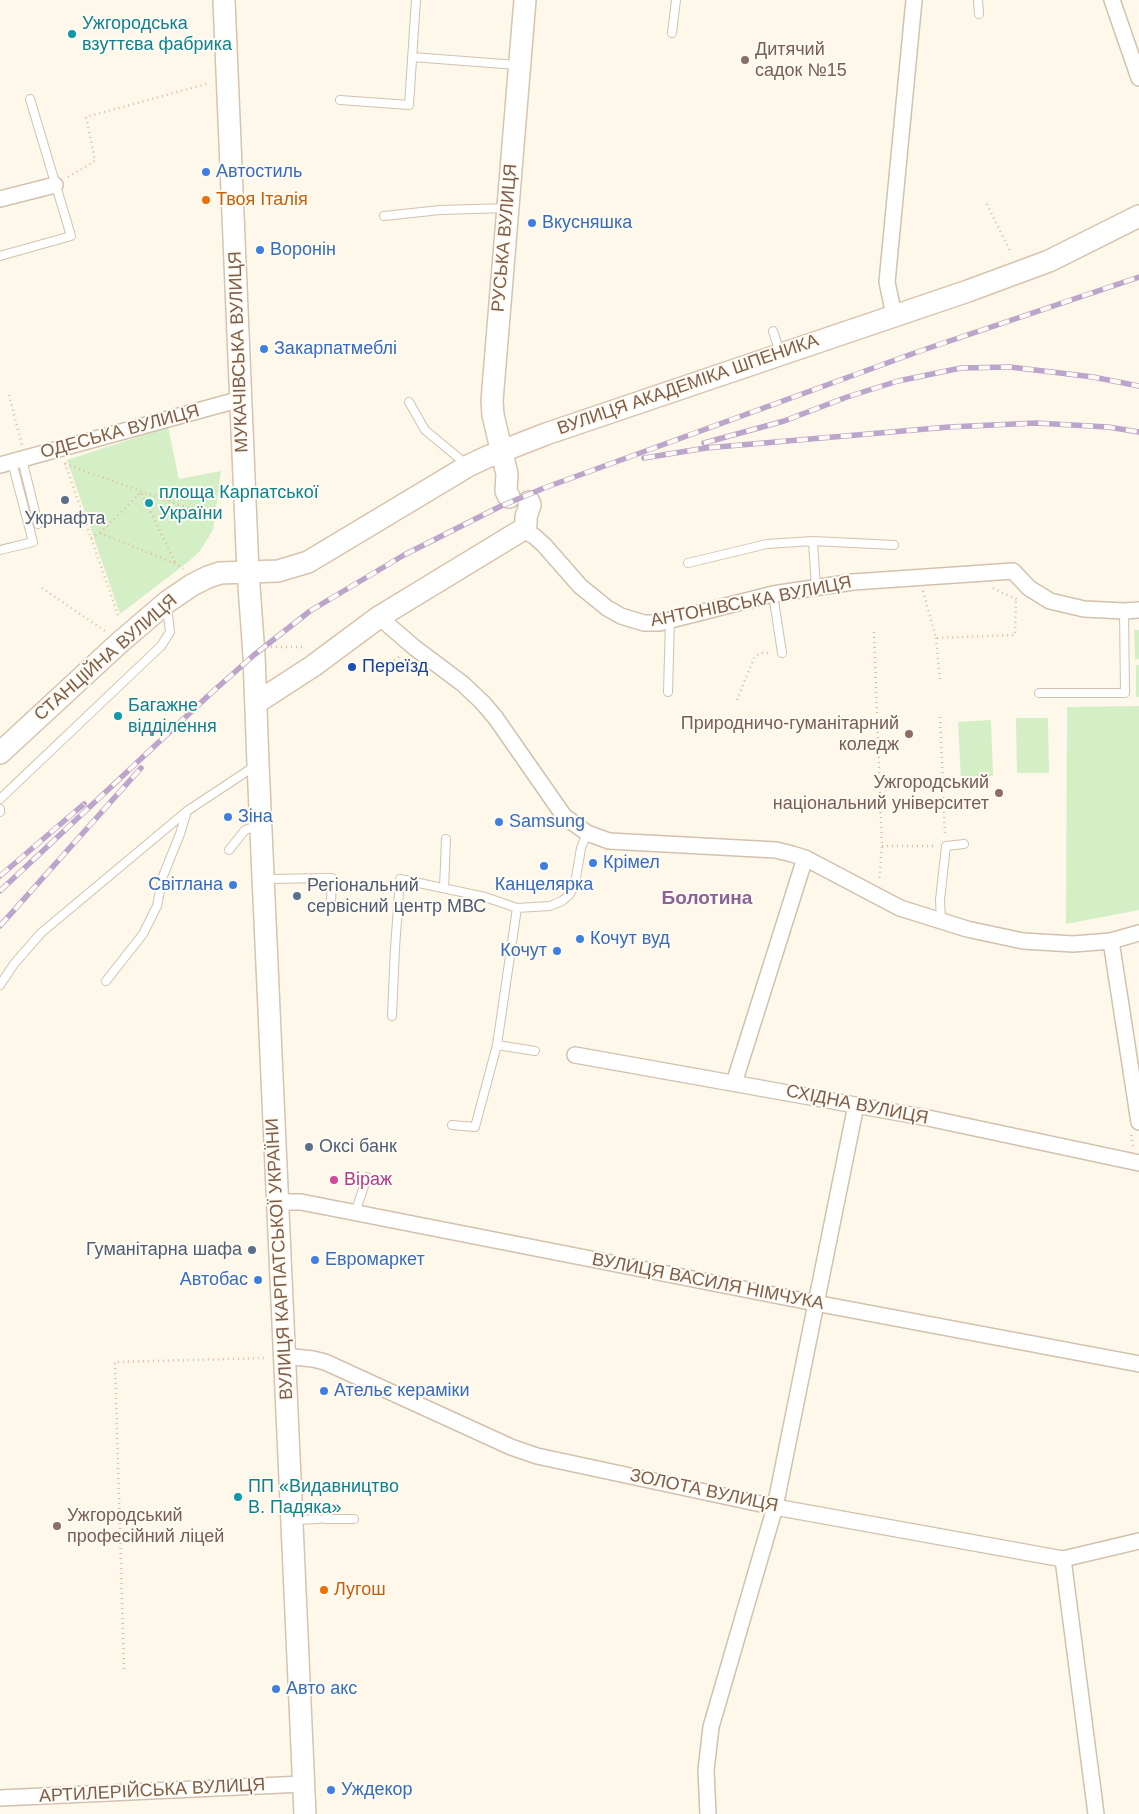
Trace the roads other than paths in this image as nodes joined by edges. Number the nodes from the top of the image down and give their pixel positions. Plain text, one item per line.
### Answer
1 (224, 0) edge
2 (416, 0) edge
3 (525, 0) edge
4 (676, 0) edge
5 (914, 0) edge
6 (978, 0) edge
7 (1112, 0) edge
8 (979, 14) dead end
9 (672, 33) dead end
10 (412, 57) junction
11 (520, 66) junction
12 (1139, 78) edge
13 (30, 99) dead end
14 (340, 100) dead end
15 (54, 184) junction
16 (0, 199) edge
17 (507, 208) junction
18 (384, 216) dead end
19 (1139, 216) edge
20 (0, 256) edge
21 (894, 314) junction
22 (773, 331) dead end
23 (780, 354) junction
24 (241, 398) junction
25 (409, 402) dead end
26 (502, 452) junction
27 (15, 461) edge
28 (468, 466) junction
29 (521, 507) junction
30 (38, 524) dead end
31 (813, 541) junction
32 (894, 545) dead end
33 (0, 550) edge
34 (688, 563) dead end
35 (248, 572) junction
36 (816, 588) junction
37 (773, 594) junction
38 (167, 602) junction
39 (1132, 610) edge
40 (379, 617) junction
41 (670, 620) junction
42 (782, 653) road end
43 (668, 692) dead end
44 (1038, 693) dead end
45 (256, 703) junction
46 (0, 753) edge
47 (258, 764) junction
48 (0, 798) edge
49 (187, 811) junction
50 (261, 824) junction
51 (587, 833) junction
52 (446, 839) dead end
53 (964, 844) dead end
54 (229, 850) dead end
55 (806, 858) junction
56 (264, 879) junction
57 (444, 888) junction
58 (331, 902) dead end
59 (517, 908) junction
60 (941, 921) junction
61 (1139, 933) edge
62 (1111, 941) junction
63 (106, 980) dead end
64 (0, 985) edge
65 (392, 1016) dead end
66 (497, 1044) junction
67 (535, 1051) dead end
68 (575, 1055) dead end
69 (734, 1082) junction
70 (856, 1105) junction
71 (1139, 1122) edge
72 (452, 1125) dead end
73 (1139, 1163) edge
74 (367, 1177) dead end
75 (278, 1202) junction
76 (354, 1213) junction
77 (815, 1303) junction
78 (277, 1357) junction
79 (1139, 1364) edge
80 (775, 1507) junction
81 (354, 1519) dead end
82 (292, 1520) junction
83 (1139, 1541) edge
84 (1062, 1559) junction
85 (303, 1784) junction
86 (0, 1798) edge
87 (305, 1814) edge
88 (708, 1814) edge
89 (1096, 1814) edge

1 - 24 main road, МУКАЧІВСЬКА ВУЛИЦЯ
2 - 10 lane
3 - 11 main road, РУСЬКА ВУЛИЦЯ
4 - 9 lane
5 - 21 street
6 - 8 lane
7 - 12 street
10 - 11 lane
10 - 14 lane
11 - 17 main road, РУСЬКА ВУЛИЦЯ
13 - 15 lane
15 - 16 street
15 - 20 lane
17 - 18 lane
17 - 26 main road, РУСЬКА ВУЛИЦЯ
19 - 21 main road, ВУЛИЦЯ АКАДЕМІКА ШПЕНИКА
21 - 23 main road, ВУЛИЦЯ АКАДЕМІКА ШПЕНИКА
22 - 23 lane
23 - 26 main road, ВУЛИЦЯ АКАДЕМІКА ШПЕНИКА
24 - 27 street, ОДЕСЬКА ВУЛИЦЯ
24 - 35 main road, МУКАЧІВСЬКА ВУЛИЦЯ
25 - 28 lane
26 - 28 main road, ВУЛИЦЯ АКАДЕМІКА ШПЕНИКА
26 - 29 main road, РУСЬКА ВУЛИЦЯ
27 - 30 lane
27 - 33 lane
28 - 35 main road, ВУЛИЦЯ АКАДЕМІКА ШПЕНИКА
29 - 40 main road
29 - 41 street, АНТОНІВСЬКА ВУЛИЦЯ
31 - 32 lane
31 - 34 lane
31 - 36 lane
35 - 38 main road, СТАНЦІЙНА ВУЛИЦЯ
35 - 45 main road, МУКАЧІВСЬКА ВУЛИЦЯ
36 - 37 street, АНТОНІВСЬКА ВУЛИЦЯ
36 - 39 street, АНТОНІВСЬКА ВУЛИЦЯ
37 - 41 street, АНТОНІВСЬКА ВУЛИЦЯ
37 - 42 lane
38 - 46 main road, СТАНЦІЙНА ВУЛИЦЯ
38 - 48 lane
39 - 44 lane
40 - 45 main road
40 - 51 street
41 - 43 lane
45 - 47 main road, ВУЛИЦЯ КАРПАТСЬКОЇ УКРАЇНИ
47 - 49 lane
47 - 50 main road, ВУЛИЦЯ КАРПАТСЬКОЇ УКРАЇНИ
49 - 63 lane
49 - 64 lane
50 - 54 lane
50 - 56 main road, ВУЛИЦЯ КАРПАТСЬКОЇ УКРАЇНИ
51 - 55 street
51 - 59 lane
52 - 57 lane
53 - 60 lane
55 - 60 street
55 - 69 street
56 - 58 lane
56 - 75 main road, ВУЛИЦЯ КАРПАТСЬКОЇ УКРАЇНИ
57 - 59 lane
57 - 65 lane
59 - 66 lane
60 - 62 street
61 - 62 street
62 - 71 street
66 - 67 lane
66 - 72 lane
68 - 69 street, СХІДНА ВУЛИЦЯ
69 - 70 street, СХІДНА ВУЛИЦЯ
70 - 73 street, СХІДНА ВУЛИЦЯ
70 - 77 street
74 - 76 lane
75 - 76 street, ВУЛИЦЯ ВАСИЛЯ НІМЧУКА
75 - 78 main road, ВУЛИЦЯ КАРПАТСЬКОЇ УКРАЇНИ
76 - 77 street, ВУЛИЦЯ ВАСИЛЯ НІМЧУКА
77 - 79 street, ВУЛИЦЯ ВАСИЛЯ НІМЧУКА
77 - 80 street
78 - 80 street, ЗОЛОТА ВУЛИЦЯ
78 - 82 main road, ВУЛИЦЯ КАРПАТСЬКОЇ УКРАЇНИ
80 - 84 street, ЗОЛОТА ВУЛИЦЯ
80 - 88 street
81 - 82 lane
82 - 85 main road, ВУЛИЦЯ КАРПАТСЬКОЇ УКРАЇНИ
83 - 84 street, ЗОЛОТА ВУЛИЦЯ
84 - 89 street
85 - 86 street, АРТИЛЕРІЙСЬКА ВУЛИЦЯ
85 - 87 main road, ВУЛИЦЯ КАРПАТСЬКОЇ УКРАЇНИ

